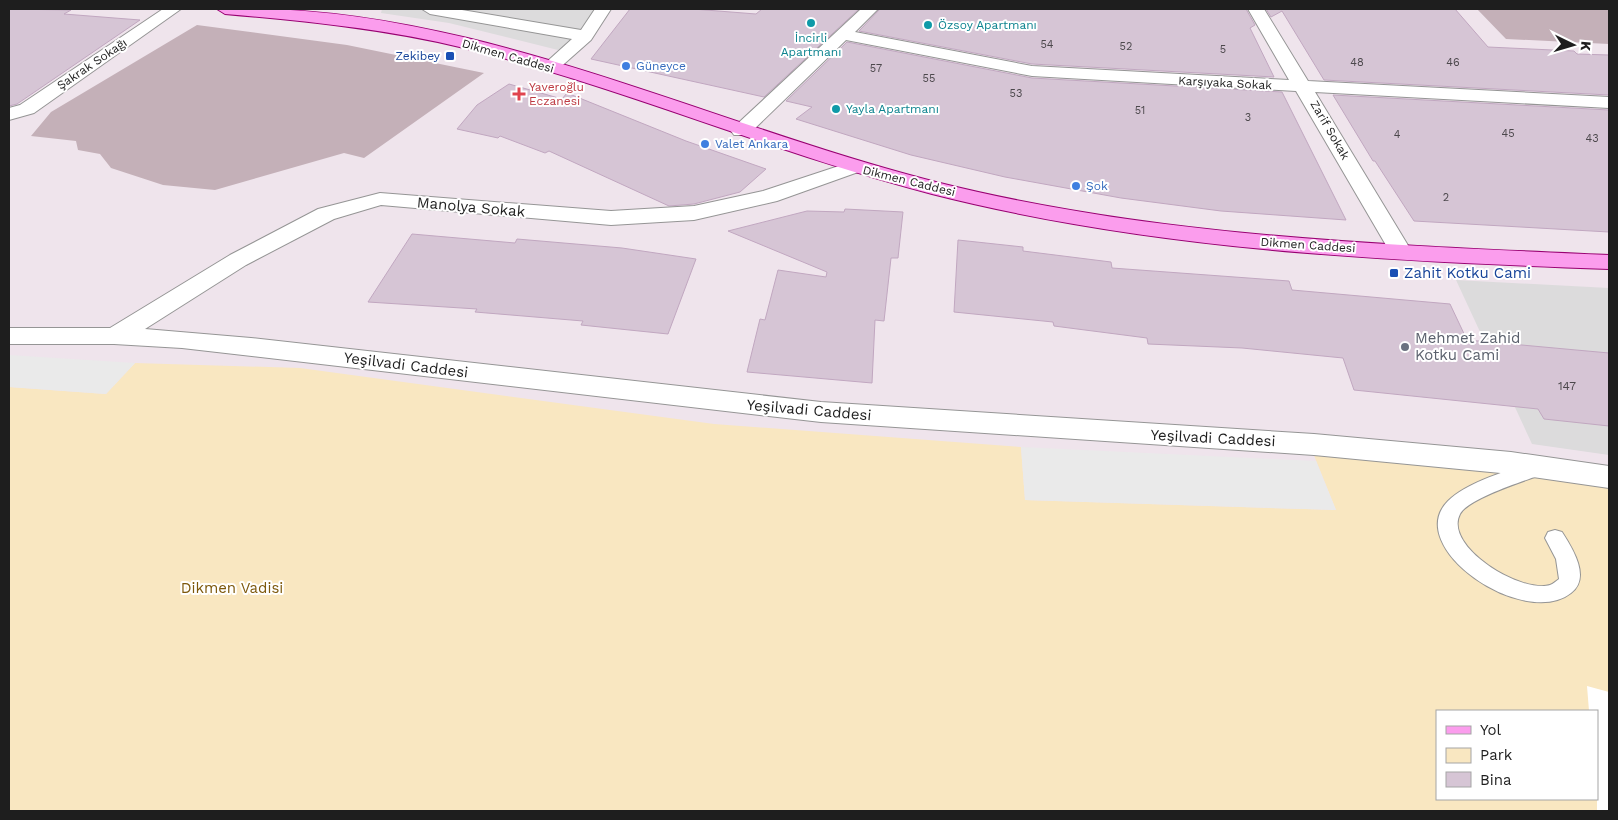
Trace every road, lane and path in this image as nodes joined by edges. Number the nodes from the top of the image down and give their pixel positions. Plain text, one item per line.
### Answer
1 (173, 9) edge
2 (225, 9) edge
3 (430, 9) edge
4 (603, 9) edge
5 (870, 9) edge
6 (1256, 9) edge
7 (844, 35) junction
8 (584, 36) junction
9 (550, 67) junction
10 (1304, 87) junction
11 (1609, 103) edge
12 (9, 114) edge
13 (742, 131) junction
14 (854, 167) junction
15 (1401, 252) junction
16 (1609, 262) edge
17 (9, 336) edge
18 (115, 336) junction
19 (1543, 467) junction
20 (1609, 477) edge
21 (1555, 538) dead end

1 - 12 street, Şakrak Sokağı
2 - 9 main road, Dikmen Caddesi
3 - 8 street
4 - 8 street
5 - 7 street
6 - 10 street, Zarif Sokak
7 - 10 street, Karşıyaka Sokak
7 - 13 street
8 - 9 street
9 - 13 main road, Dikmen Caddesi
10 - 11 street, Karşıyaka Sokak
10 - 15 street, Zarif Sokak
13 - 14 main road, Dikmen Caddesi
14 - 15 main road, Dikmen Caddesi
14 - 18 street, Manolya Sokak
15 - 16 main road, Dikmen Caddesi
17 - 18 street, Yeşilvadi Caddesi
18 - 19 street, Yeşilvadi Caddesi
19 - 20 street, Yeşilvadi Caddesi
19 - 21 lane

